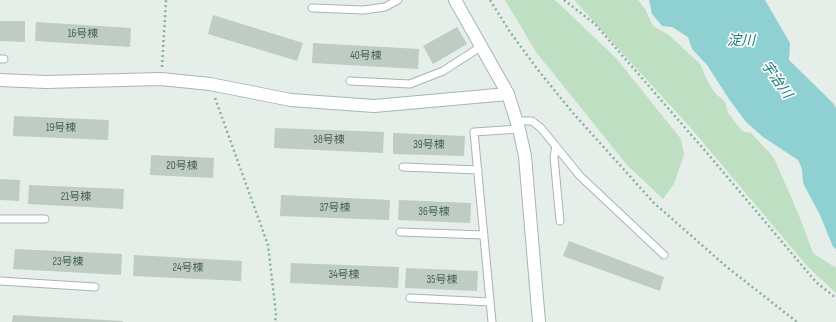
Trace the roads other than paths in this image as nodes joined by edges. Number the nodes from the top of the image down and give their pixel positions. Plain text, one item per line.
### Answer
1 (398, 0) edge
2 (455, 0) edge
3 (312, 8) dead end
4 (482, 46) junction
5 (0, 80) edge
6 (350, 81) dead end
7 (508, 94) junction
8 (518, 125) junction
9 (556, 146) junction
10 (402, 167) dead end
11 (478, 170) junction
12 (0, 218) edge
13 (45, 219) dead end
14 (560, 222) dead end
15 (400, 232) dead end
16 (484, 235) junction
17 (664, 255) dead end
18 (0, 281) edge
19 (95, 287) dead end
20 (410, 298) dead end
21 (490, 302) junction
22 (492, 322) edge
23 (540, 322) edge

1 - 3 lane
2 - 4 street
4 - 6 lane
4 - 7 street
5 - 7 street
7 - 8 street
8 - 9 lane
8 - 11 lane
8 - 23 street
9 - 14 lane
9 - 17 lane
10 - 11 lane
11 - 16 lane
12 - 13 lane
15 - 16 lane
16 - 21 lane
18 - 19 lane
20 - 21 lane
21 - 22 lane

